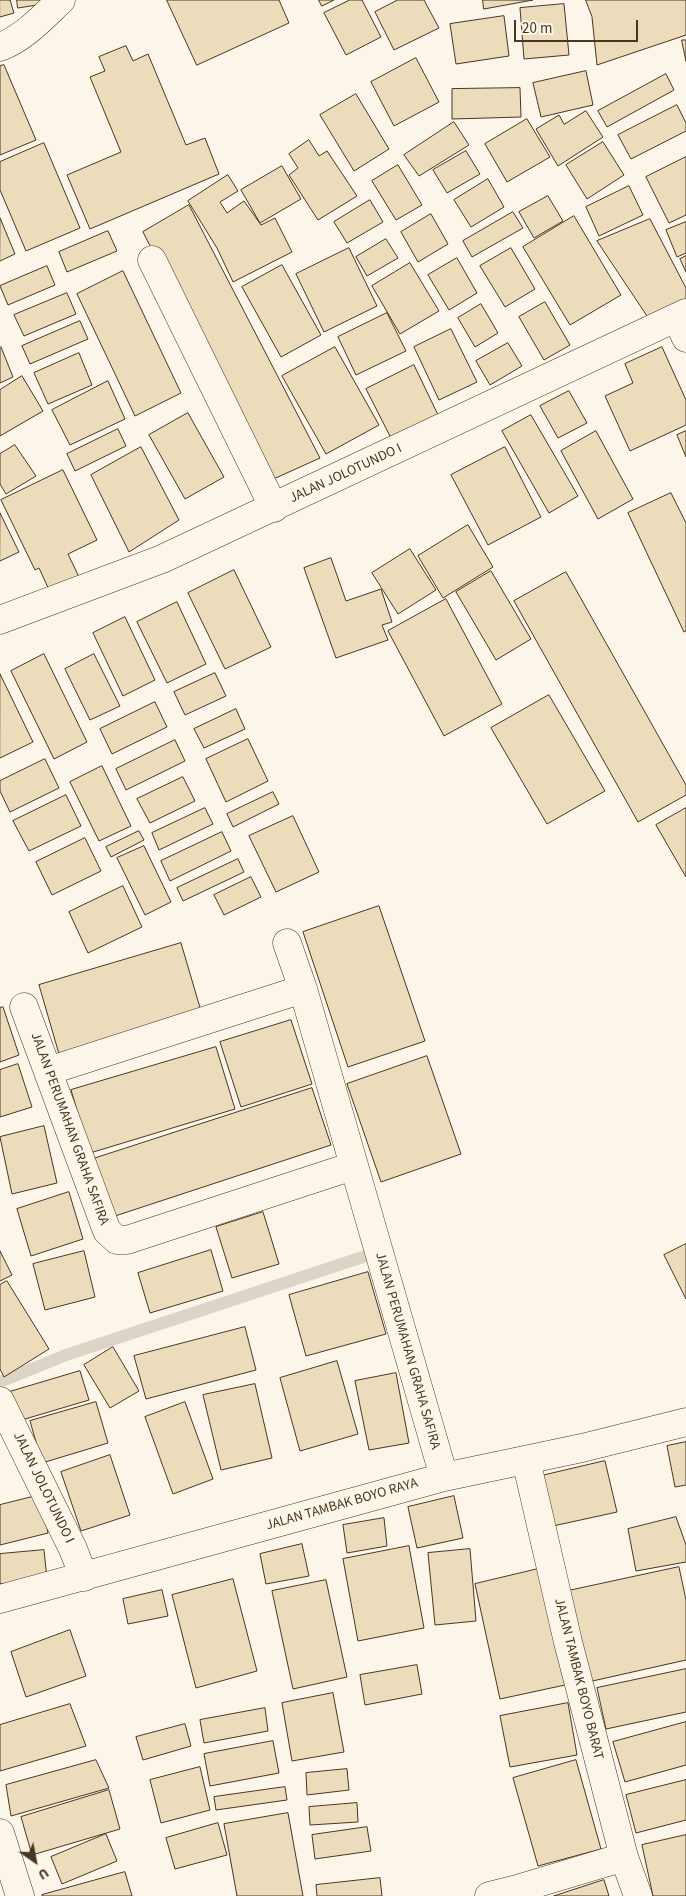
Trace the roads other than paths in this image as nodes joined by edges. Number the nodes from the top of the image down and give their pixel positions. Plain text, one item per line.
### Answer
1 (61, 0) edge
2 (0, 47) edge
3 (152, 260) dead end
4 (683, 323) edge
5 (274, 508) junction
6 (0, 620) edge
7 (287, 943) dead end
8 (303, 989) junction
9 (24, 1007) dead end
10 (48, 1071) junction
11 (353, 1166) junction
12 (0, 1401) edge
13 (686, 1422) edge
14 (526, 1460) junction
15 (444, 1477) junction
16 (84, 1577) junction
17 (0, 1599) edge
18 (0, 1832) edge
19 (624, 1857) junction
20 (20, 1896) edge
21 (490, 1896) edge
22 (638, 1896) edge

1 - 2 street
3 - 5 street
4 - 5 street, JALAN JOLOTUNDO I
5 - 6 street, JALAN JOLOTUNDO I
7 - 8 street, JALAN PERUMAHAN GRAHA SAFIRA
8 - 10 street
8 - 11 street, JALAN PERUMAHAN GRAHA SAFIRA
9 - 10 street, JALAN PERUMAHAN GRAHA SAFIRA
10 - 11 street, JALAN PERUMAHAN GRAHA SAFIRA
11 - 15 street, JALAN PERUMAHAN GRAHA SAFIRA
12 - 16 street, JALAN JOLOTUNDO I
13 - 14 street, JALAN TAMBAK BOYO RAYA
14 - 15 street, JALAN TAMBAK BOYO RAYA
14 - 19 street, JALAN TAMBAK BOYO BARAT
15 - 16 street, JALAN TAMBAK BOYO RAYA
16 - 17 street, JALAN TAMBAK BOYO RAYA
18 - 20 street
19 - 21 street
19 - 22 street, JALAN TAMBAK BOYO BARAT

